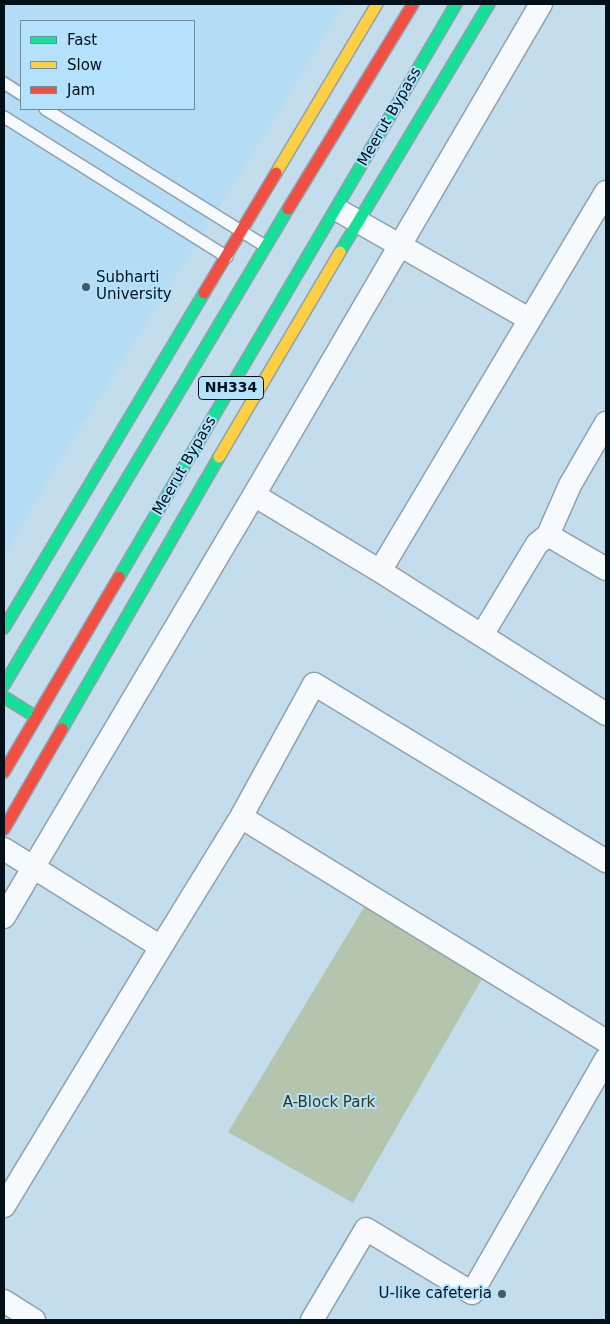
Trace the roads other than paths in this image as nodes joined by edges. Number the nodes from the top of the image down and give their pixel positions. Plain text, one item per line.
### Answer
1 (377, 4) edge
2 (413, 4) edge
3 (456, 4) edge
4 (489, 4) edge
5 (542, 4) edge
6 (4, 83) edge
7 (20, 93) edge
8 (47, 110) edge
9 (4, 117) edge
10 (606, 192) edge
11 (336, 209) junction
12 (358, 223) junction
13 (242, 231) junction
14 (265, 246) junction
15 (400, 246) junction
16 (238, 264) junction
17 (529, 319) junction
18 (606, 423) edge
19 (254, 495) junction
20 (548, 535) junction
21 (606, 569) edge
22 (380, 571) junction
23 (4, 628) edge
24 (482, 635) junction
25 (4, 685) edge
26 (4, 698) edge
27 (606, 714) edge
28 (36, 717) junction
29 (4, 772) edge
30 (241, 817) junction
31 (4, 829) edge
32 (4, 848) edge
33 (606, 861) edge
34 (34, 868) junction
35 (4, 917) edge
36 (161, 947) junction
37 (606, 1042) edge
38 (606, 1059) edge
39 (4, 1206) edge
40 (4, 1301) edge
41 (34, 1320) edge
42 (312, 1320) edge

1 - 13 main road
2 - 14 main road, NH334
3 - 11 main road, Meerut Bypass / NH334
4 - 12 main road
5 - 15 street
6 - 7 lane
8 - 13 lane
9 - 16 lane
10 - 17 street
11 - 12 street
11 - 28 main road, Meerut Bypass / NH334
12 - 15 street
12 - 31 main road
13 - 14 lane
13 - 16 main road
14 - 16 main road, NH334
15 - 17 street
15 - 19 street
16 - 23 main road
16 - 25 main road, NH334
17 - 22 street
18 - 20 street
19 - 22 street
19 - 34 street
20 - 21 street
20 - 24 street
22 - 24 street
24 - 27 street
26 - 28 main road
28 - 29 main road, Meerut Bypass / NH334
30 - 33 street
30 - 36 street
30 - 37 street
32 - 34 street
34 - 35 street
34 - 36 street
36 - 39 street
38 - 42 street
40 - 41 street

